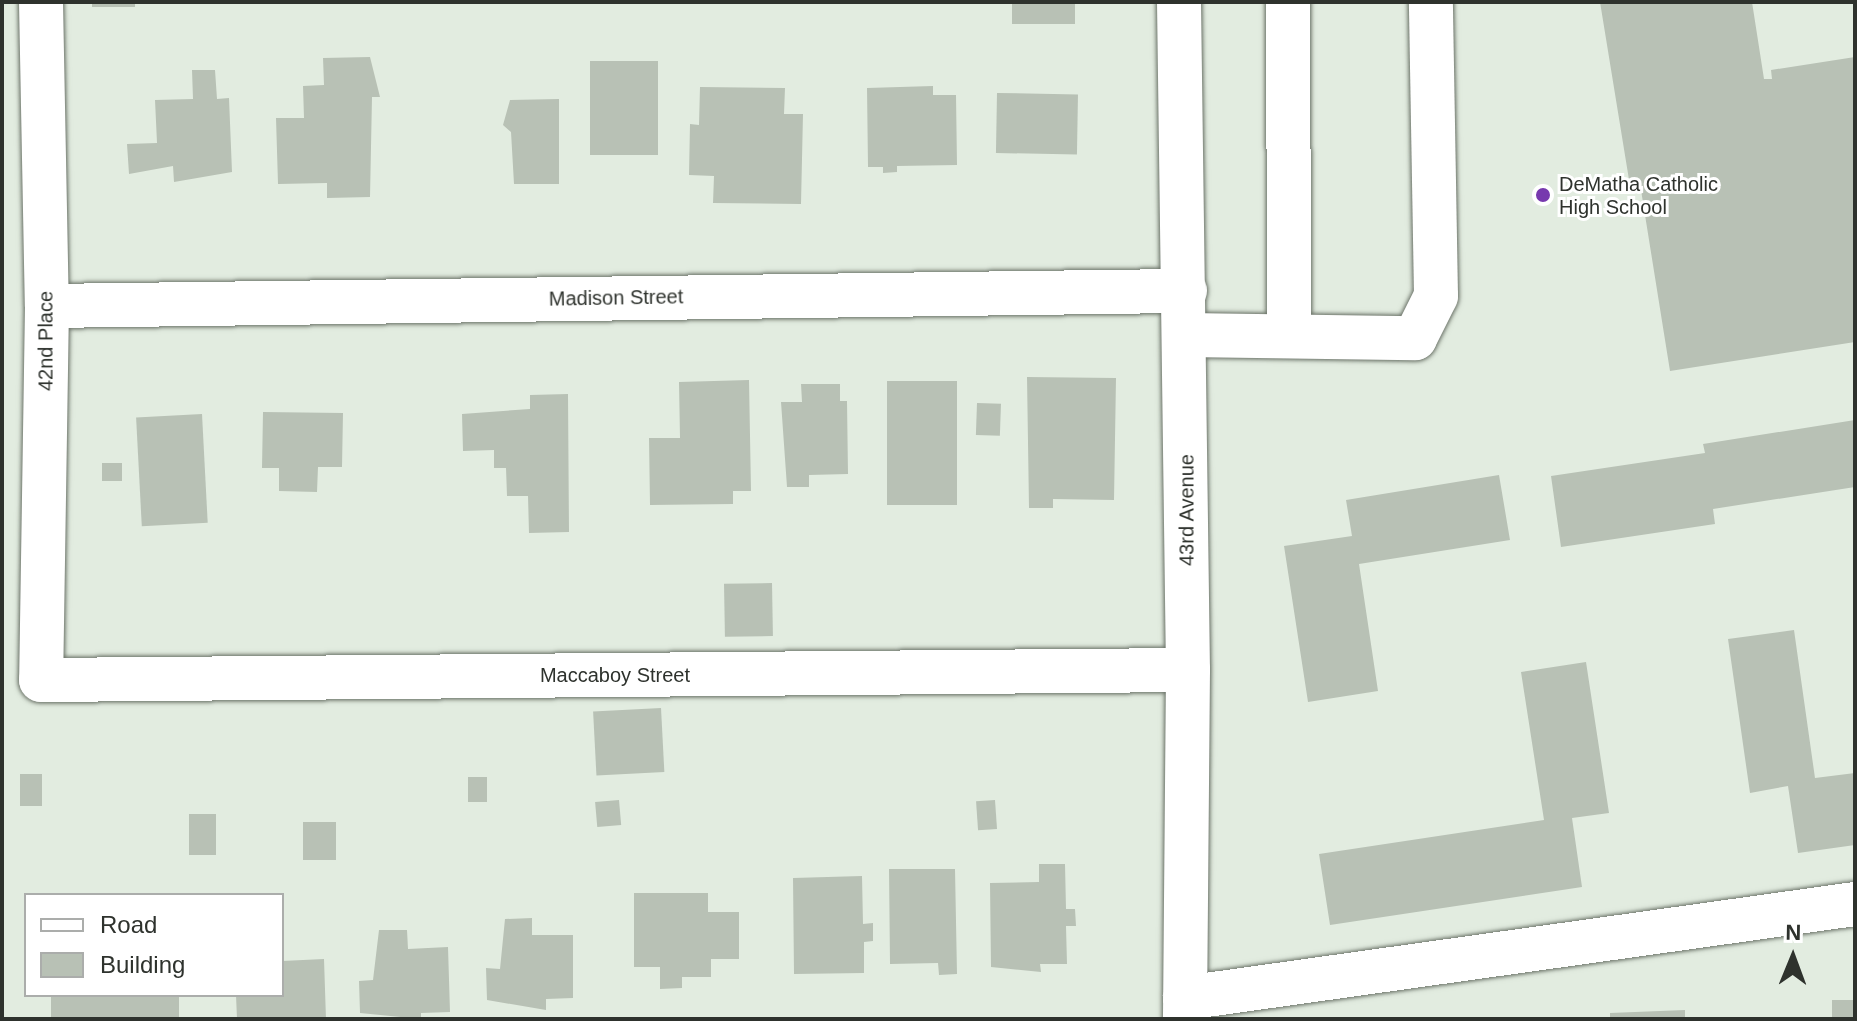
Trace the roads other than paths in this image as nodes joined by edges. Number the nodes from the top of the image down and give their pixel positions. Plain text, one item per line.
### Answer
1 (41, 2) edge
2 (1179, 2) edge
3 (1288, 2) edge
4 (1431, 2) edge
5 (1185, 291) junction
6 (47, 306) junction
7 (1186, 335) junction
8 (1289, 336) junction
9 (1188, 670) junction
10 (41, 680) joint
11 (1855, 904) edge
12 (1185, 1008) edge

1 - 6 street, 42nd Place
2 - 5 street, 43rd Avenue
3 - 8 street
4 - 8 street
5 - 6 street, Madison Street
5 - 7 street, 43rd Avenue
6 - 10 street, 42nd Place
7 - 8 street
7 - 9 street, 43rd Avenue
9 - 10 street, Maccaboy Street
9 - 12 street, 43rd Avenue
11 - 12 street

